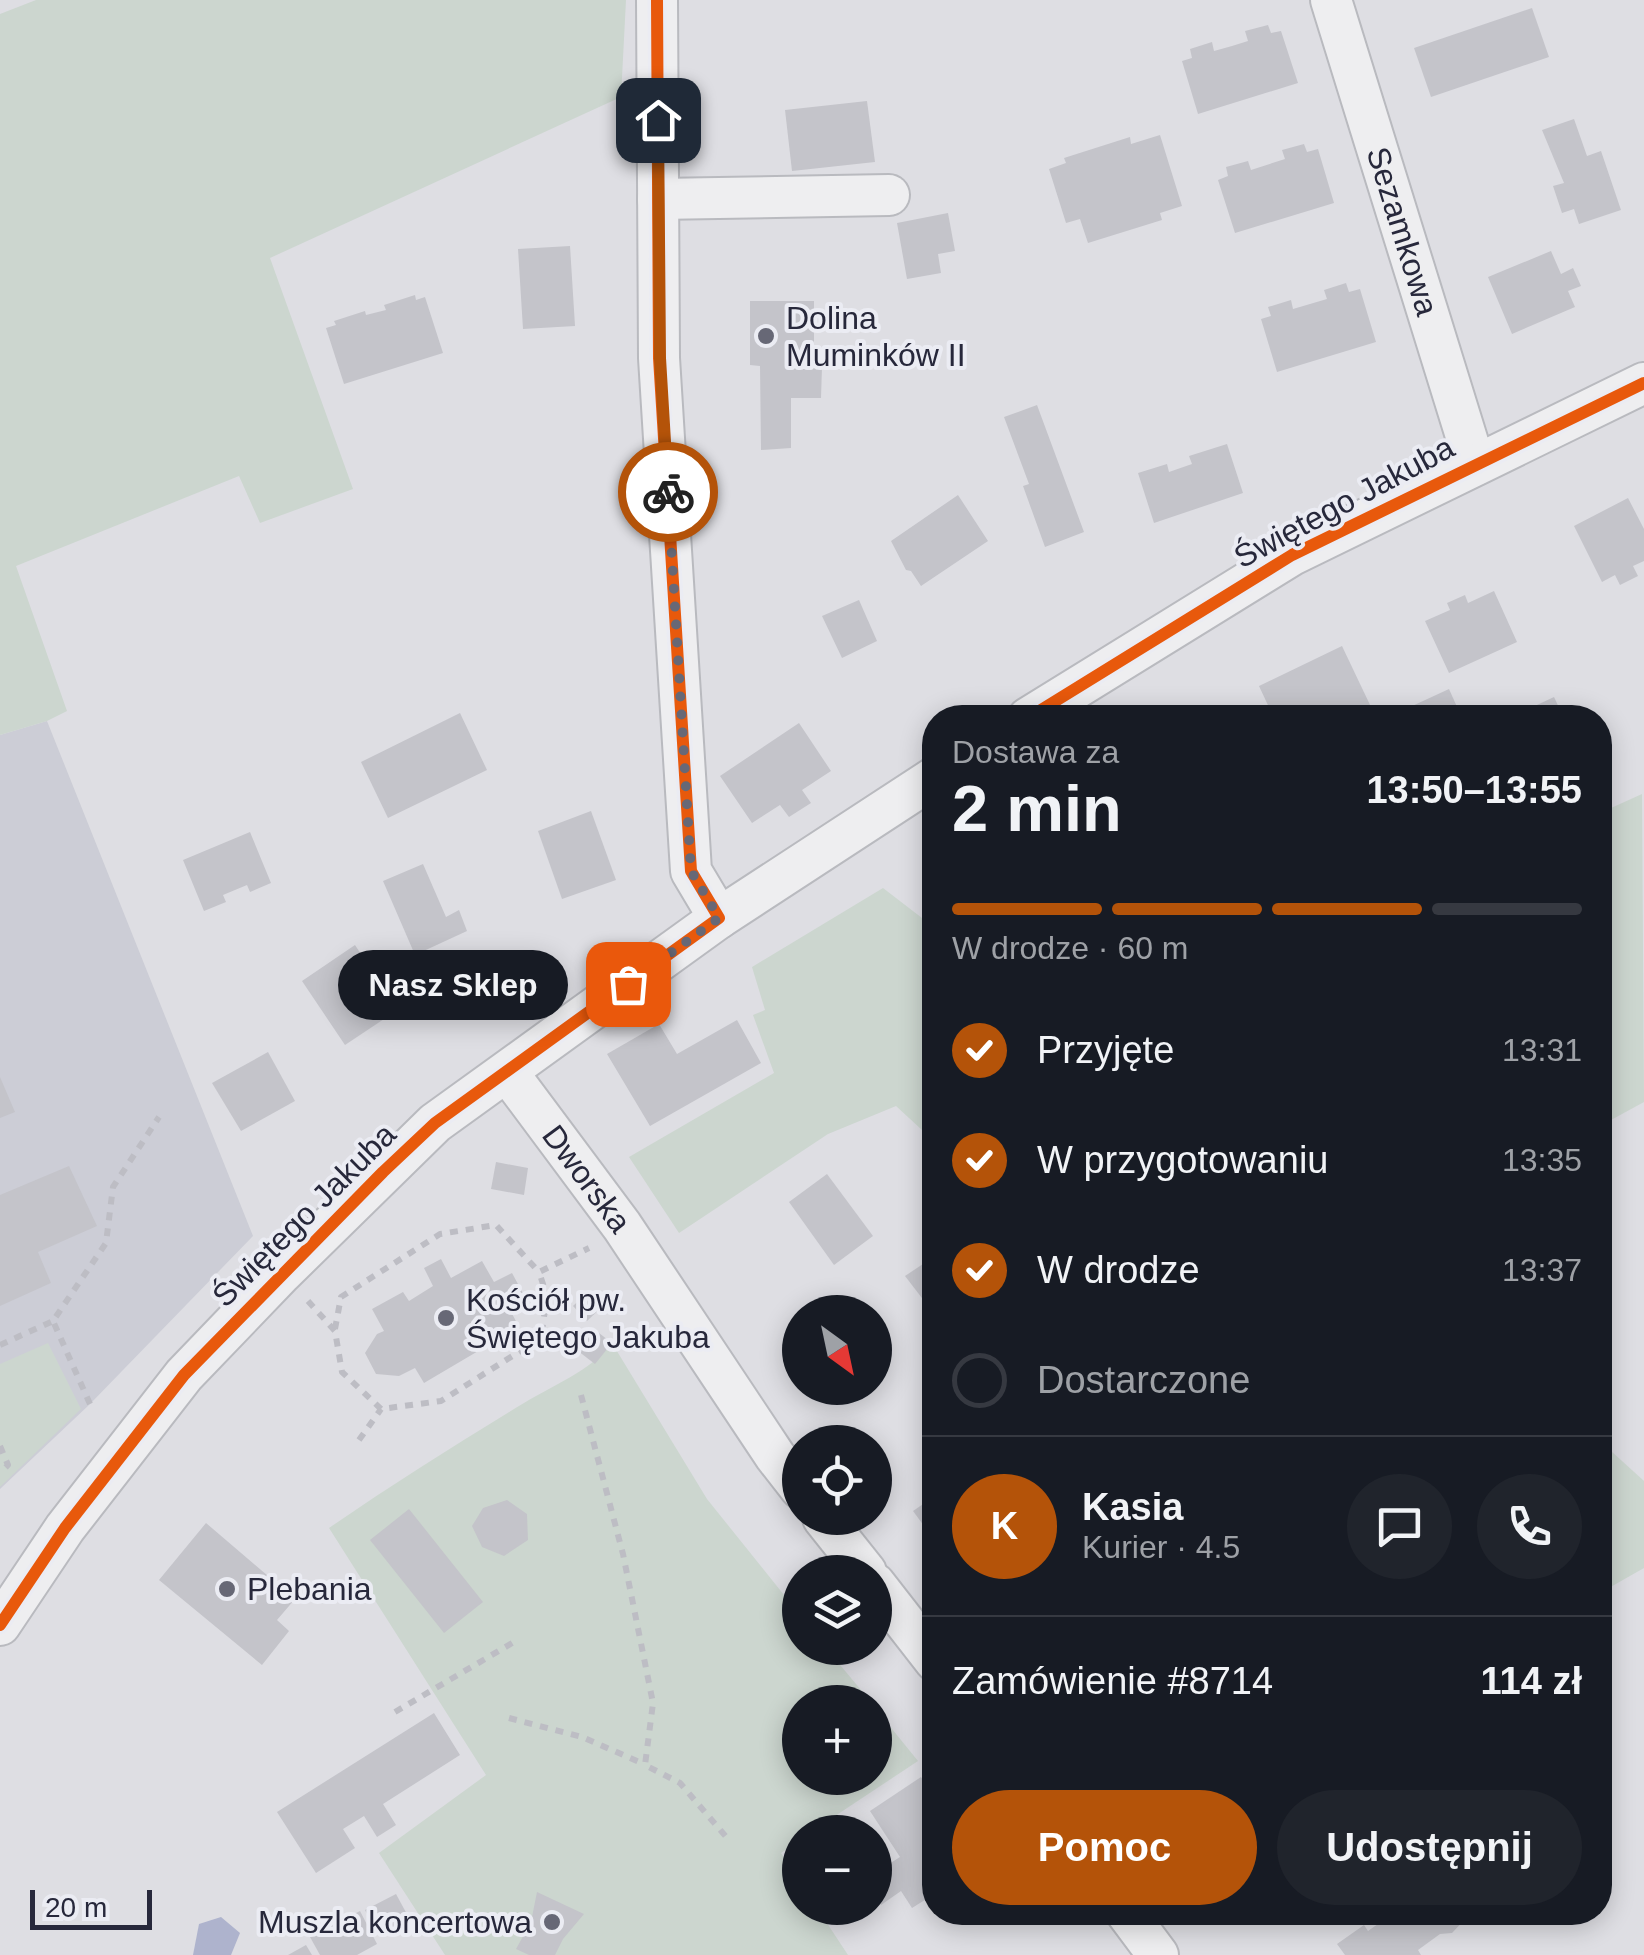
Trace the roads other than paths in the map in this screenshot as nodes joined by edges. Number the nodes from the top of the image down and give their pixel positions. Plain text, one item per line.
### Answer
1 (656, 0) edge
2 (1331, 0) edge
3 (889, 195) dead end
4 (658, 199) junction
5 (1644, 383) edge
6 (1475, 465) junction
7 (1049, 705) edge
8 (922, 785) edge
9 (719, 918) junction
10 (508, 1072) junction
11 (782, 1465) edge
12 (837, 1535) edge
13 (852, 1555) edge
14 (892, 1606) edge
15 (0, 1625) edge
16 (922, 1644) edge
17 (1136, 1925) edge
18 (1158, 1955) edge

1 - 4 street
2 - 6 street, Sezamkowa
3 - 4 street
4 - 9 street
5 - 6 street, Świętego Jakuba
6 - 7 street, Świętego Jakuba
8 - 9 street, Świętego Jakuba
9 - 10 street, Świętego Jakuba
10 - 11 street, Dworska
10 - 15 street, Świętego Jakuba
12 - 13 street
14 - 16 street
17 - 18 street

